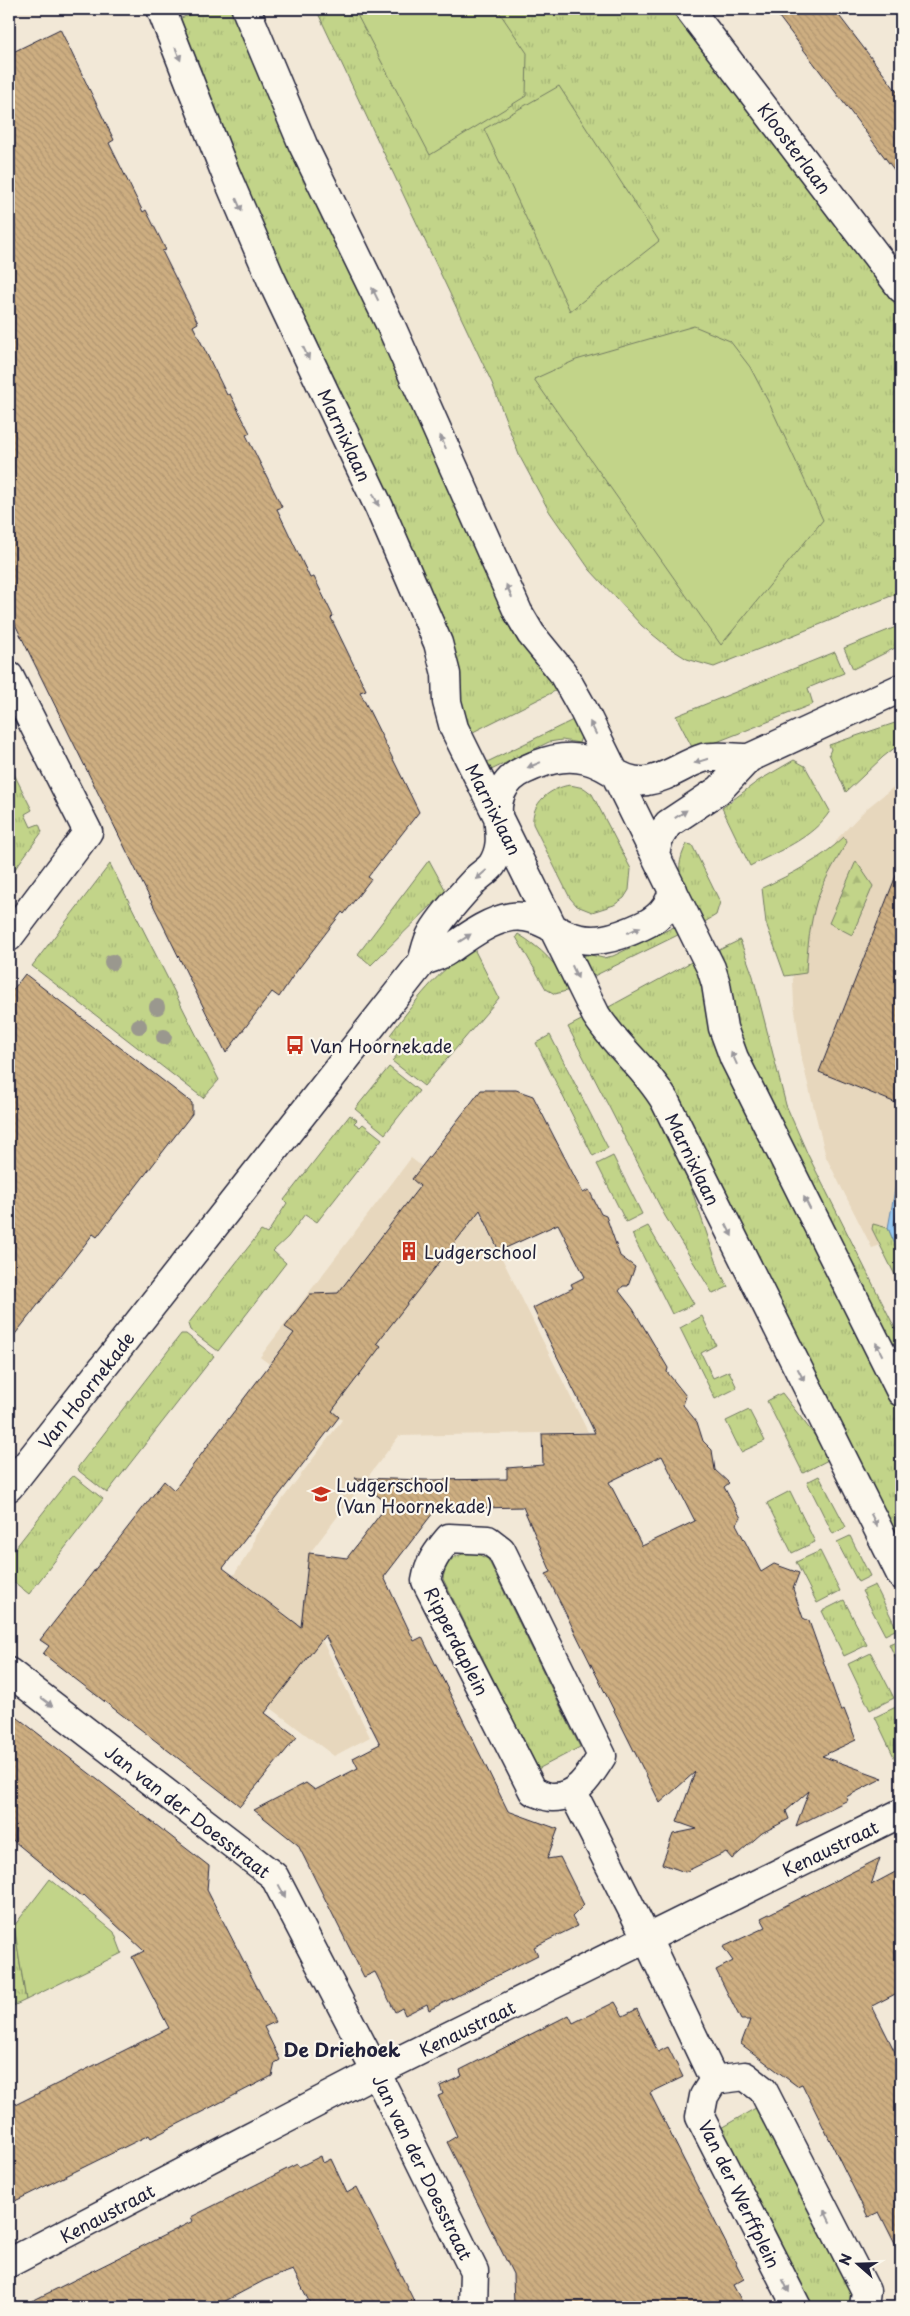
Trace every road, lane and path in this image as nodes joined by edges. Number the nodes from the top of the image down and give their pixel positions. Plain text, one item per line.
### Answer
1 (160, 9) edge
2 (246, 9) edge
3 (689, 9) edge
4 (901, 288) edge
5 (9, 676) edge
6 (901, 688) edge
7 (749, 758) junction
8 (613, 773) junction
9 (497, 816) junction
10 (655, 854) junction
11 (673, 890) junction
12 (554, 928) junction
13 (9, 937) edge
14 (422, 962) junction
15 (901, 1392) edge
16 (9, 1487) edge
17 (901, 1575) edge
18 (9, 1672) edge
19 (573, 1793) junction
20 (901, 1813) edge
21 (647, 1939) junction
22 (376, 2072) junction
23 (714, 2080) junction
24 (9, 2263) edge
25 (473, 2307) edge
26 (797, 2307) edge
27 (864, 2307) edge

1 -> 9 street, Marnixlaan
8 -> 2 street
3 - 4 street, Kloosterlaan
5 - 13 street
6 - 7 street
7 -> 8 street, Van Hoornekade
10 -> 7 street
8 -> 9 street, Van Hoornekade
8 - 10 street
9 - 12 street, Marnixlaan
9 -> 14 street, Van Hoornekade
10 - 11 street
12 -> 11 street
15 -> 11 street
14 -> 12 street, Van Hoornekade
12 -> 17 street, Marnixlaan
14 - 16 street, Van Hoornekade
18 -> 22 street, Jan van der Doesstraat
19 - 19 street, Ripperdaplein
19 - 21 street
20 - 21 street, Kenaustraat
21 - 22 street, Kenaustraat
21 - 23 street
22 - 24 street, Kenaustraat
22 - 25 street, Jan van der Doesstraat
23 -> 26 street, Van der Werffplein
27 -> 23 street

